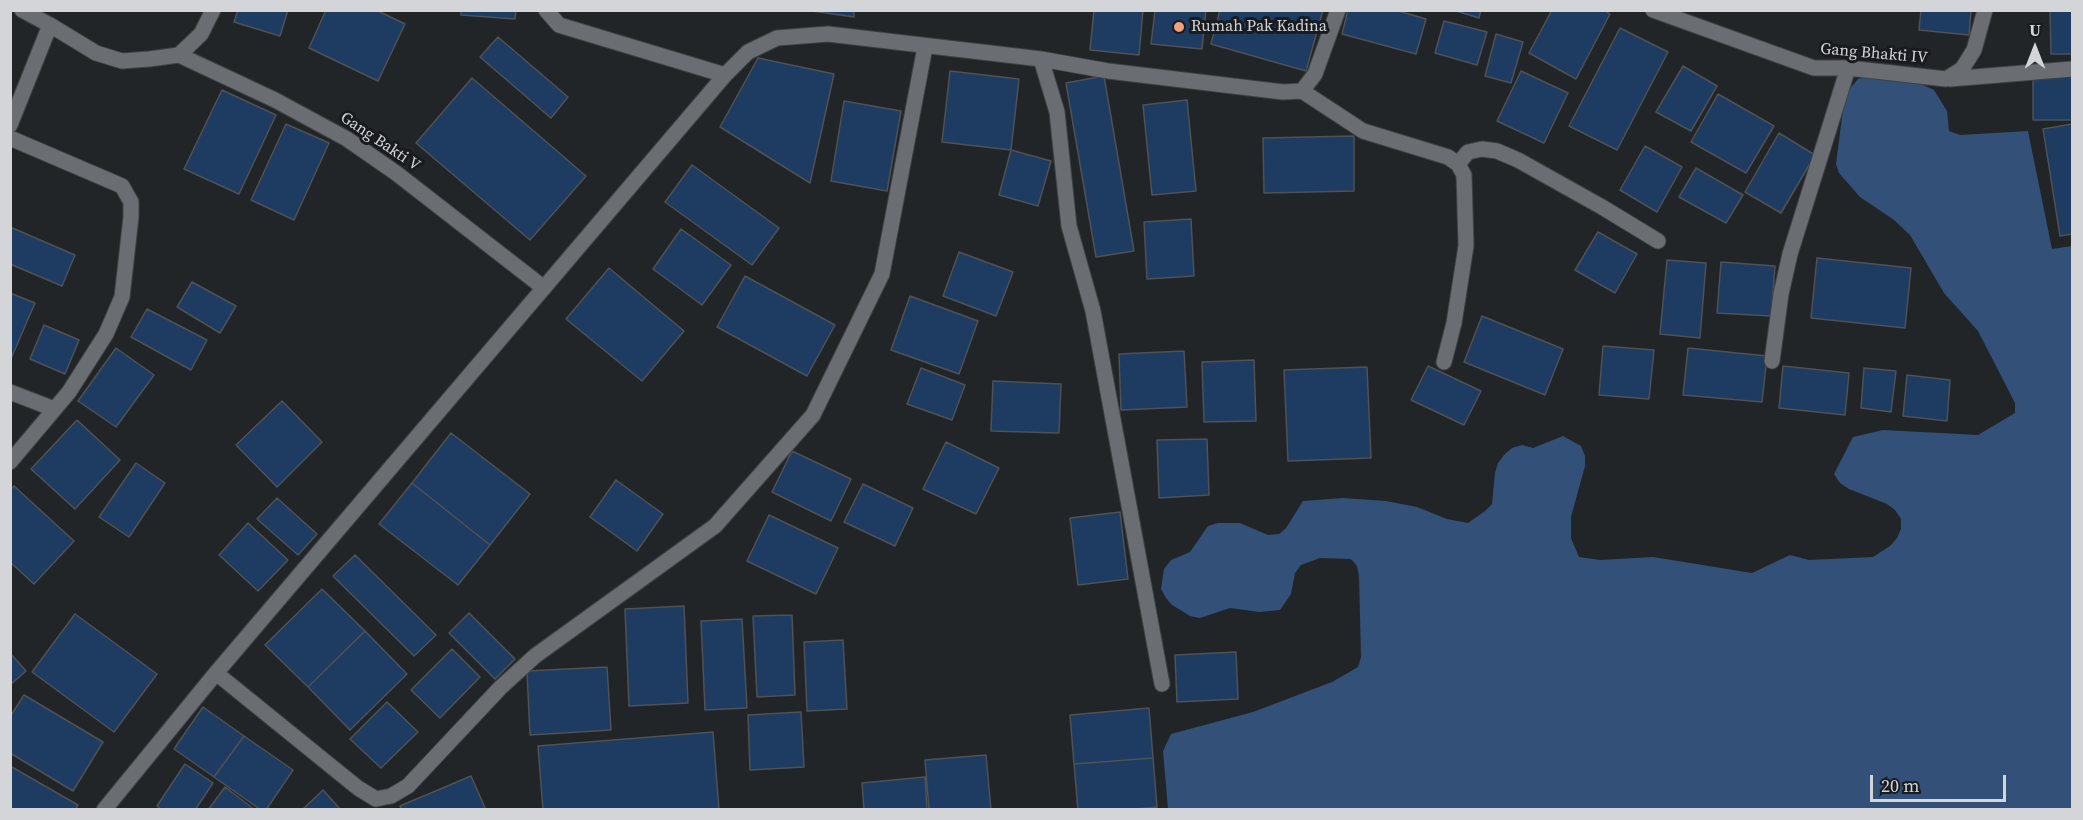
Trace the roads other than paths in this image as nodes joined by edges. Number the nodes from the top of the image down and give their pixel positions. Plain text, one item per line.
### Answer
1 (22, 10) edge
2 (213, 10) edge
3 (546, 10) edge
4 (1338, 10) edge
5 (1653, 10) edge
6 (1985, 10) edge
7 (50, 25) junction
8 (925, 46) junction
9 (179, 55) junction
10 (1041, 59) junction
11 (1848, 68) junction
12 (2073, 69) edge
13 (725, 75) junction
14 (1946, 79) junction
15 (1302, 91) junction
16 (10, 125) edge
17 (10, 138) edge
18 (1458, 164) junction
19 (1658, 242) dead end
20 (544, 288) junction
21 (1772, 361) dead end
22 (1443, 362) dead end
23 (10, 392) edge
24 (54, 409) junction
25 (10, 462) edge
26 (216, 673) junction
27 (1162, 684) dead end
28 (104, 810) edge

1 - 7 street
2 - 9 street
3 - 13 street
4 - 15 street
5 - 11 street, Gang Bhakti IV
6 - 14 street, Gang Bhakti IV
7 - 9 street
7 - 16 street
8 - 10 street
8 - 13 street
8 - 26 street
9 - 20 street, Gang Bakti V
10 - 15 street
10 - 27 street
11 - 14 street, Gang Bhakti IV
11 - 21 street
12 - 14 street
13 - 20 street
15 - 18 street
17 - 24 street
18 - 19 street
18 - 22 street
20 - 26 street
23 - 24 street
24 - 25 street
26 - 28 street

